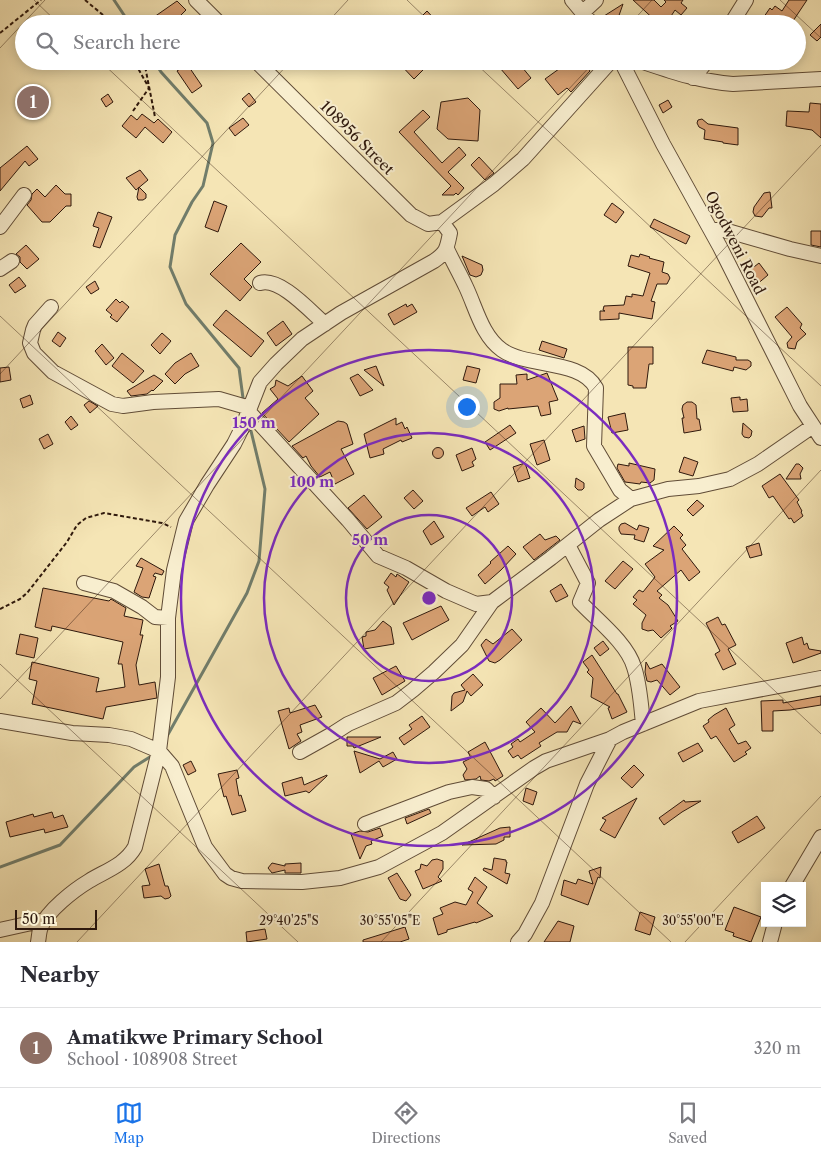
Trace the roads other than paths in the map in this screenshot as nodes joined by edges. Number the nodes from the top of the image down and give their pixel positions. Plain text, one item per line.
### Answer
1 (196, 0) edge
2 (572, 0) edge
3 (596, 0) edge
4 (746, 0) edge
5 (583, 12) junction
6 (211, 15) edge
7 (585, 15) edge
8 (737, 15) edge
9 (265, 70) edge
10 (603, 70) edge
11 (625, 70) edge
12 (668, 70) edge
13 (700, 70) edge
14 (693, 78) junction
15 (821, 80) edge
16 (24, 195) dead end
17 (442, 222) junction
18 (0, 227) edge
19 (711, 230) junction
20 (447, 249) junction
21 (821, 256) edge
22 (12, 261) dead end
23 (0, 269) edge
24 (260, 283) dead end
25 (51, 308) dead end
26 (324, 324) junction
27 (249, 410) junction
28 (813, 426) junction
29 (821, 438) edge
30 (631, 499) junction
31 (568, 545) junction
32 (84, 584) dead end
33 (492, 602) junction
34 (168, 618) junction
35 (821, 678) edge
36 (0, 721) edge
37 (643, 724) junction
38 (610, 739) junction
39 (159, 751) junction
40 (300, 752) dead end
41 (494, 796) junction
42 (365, 824) dead end
43 (821, 837) edge
44 (794, 882) edge
45 (45, 920) junction
46 (774, 927) edge
47 (0, 930) edge
48 (38, 942) edge
49 (518, 942) edge
50 (770, 942) edge

1 - 6 street
2 - 5 street
3 - 5 street
4 - 8 street
5 - 7 street
9 - 17 street, 108956 Street
10 - 17 street
11 - 19 street, Ogodweni Road
12 - 14 street
13 - 14 street
14 - 15 street
16 - 18 street
17 - 20 street
19 - 21 street
19 - 28 street, Ogodweni Road
20 - 26 street
20 - 30 street
22 - 23 street
24 - 26 street
25 - 27 street
26 - 27 street
27 - 33 street
27 - 34 street
28 - 29 street, Ogodweni Road
28 - 30 street
30 - 31 street
31 - 33 street
31 - 37 street
32 - 34 street
33 - 40 street
34 - 39 street
35 - 37 street
36 - 39 street
37 - 38 street
38 - 41 street
38 - 49 street
39 - 41 street
39 - 45 street
41 - 42 street
43 - 44 street
45 - 47 street
45 - 48 street
46 - 50 street

